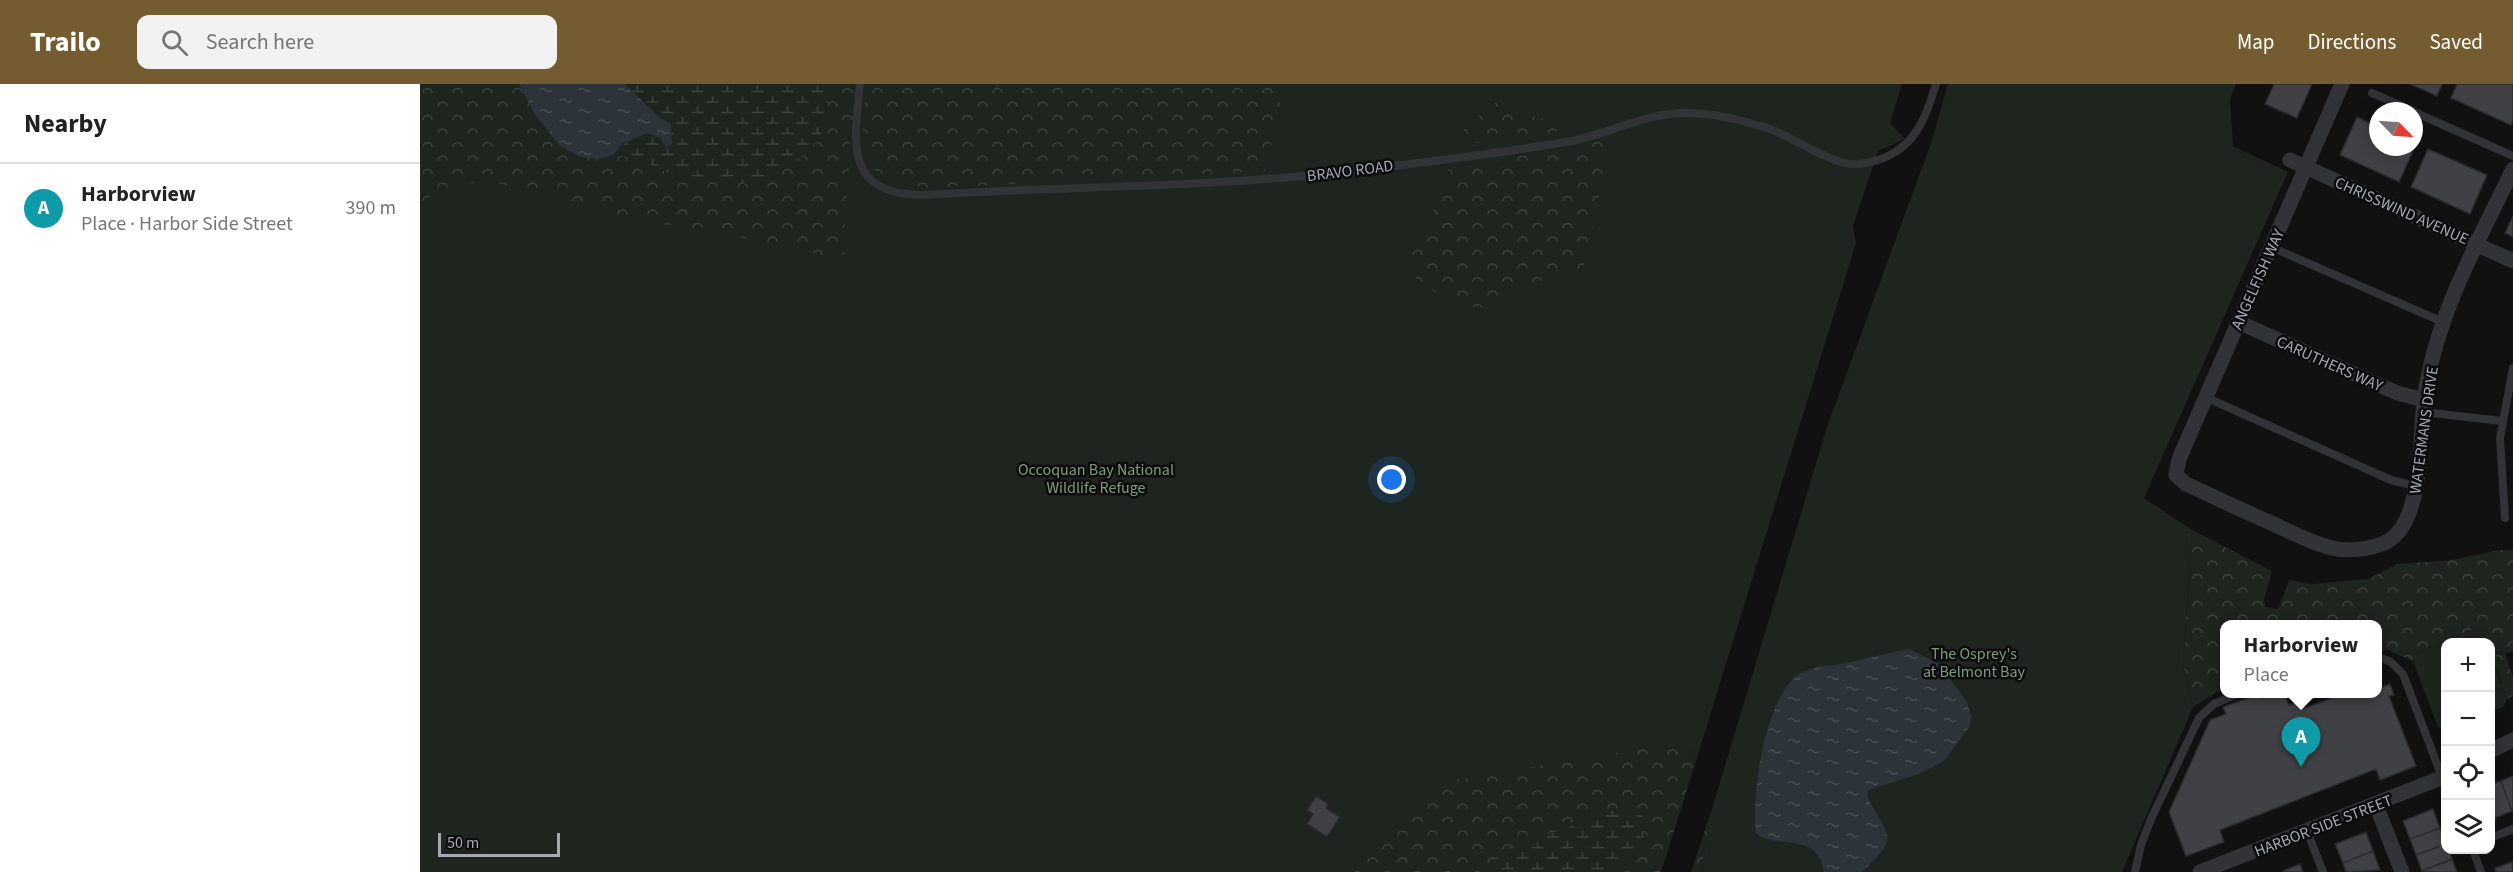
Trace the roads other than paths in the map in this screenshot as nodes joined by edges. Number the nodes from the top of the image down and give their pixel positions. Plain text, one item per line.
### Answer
1 (860, 84) edge
2 (1936, 84) edge
3 (2342, 84) edge
4 (2372, 93) dead end
5 (2392, 102) edge
6 (2423, 116) edge
7 (2513, 156) edge
8 (2290, 160) dead end
9 (2306, 167) junction
10 (2513, 170) edge
11 (2477, 245) junction
12 (2271, 247) junction
13 (2513, 261) edge
14 (2238, 322) junction
15 (2443, 322) junction
16 (2513, 368) edge
17 (2205, 397) junction
18 (2423, 406) junction
19 (2502, 421) junction
20 (2176, 475) joint
21 (2416, 486) junction
22 (2505, 518) dead end
23 (2382, 659) edge
24 (2227, 698) edge
25 (2513, 740) edge
26 (2495, 749) edge
27 (2441, 769) edge
28 (2441, 778) edge
29 (2376, 805) junction
30 (2513, 829) edge
31 (2307, 831) junction
32 (2495, 836) edge
33 (2475, 854) edge
34 (2135, 872) edge
35 (2200, 872) edge
36 (2323, 872) edge
37 (2402, 872) edge
38 (2481, 872) edge

1 - 2 lane, BRAVO ROAD
3 - 9 street, ANGELFISH WAY
4 - 5 lane
6 - 7 lane
8 - 9 street, CHRISSWIND AVENUE
9 - 11 street, CHRISSWIND AVENUE
9 - 12 street, ANGELFISH WAY
10 - 11 street, WATERMANS DRIVE
11 - 13 street, CHRISSWIND AVENUE
11 - 15 street, WATERMANS DRIVE
12 - 14 street, ANGELFISH WAY
12 - 15 lane
14 - 17 street, ANGELFISH WAY
14 - 18 street, CARUTHERS WAY
15 - 18 street, WATERMANS DRIVE
16 - 19 lane
17 - 20 street, ANGELFISH WAY
17 - 21 lane
18 - 19 lane
18 - 21 street, WATERMANS DRIVE
19 - 22 lane
20 - 21 street, WATERMANS DRIVE
23 - 27 lane
24 - 34 lane
25 - 26 street
28 - 29 street, HARBOR SIDE STREET
29 - 31 street, HARBOR SIDE STREET
29 - 37 street
30 - 32 lane
31 - 35 street, HARBOR SIDE STREET
31 - 36 lane
33 - 38 lane

